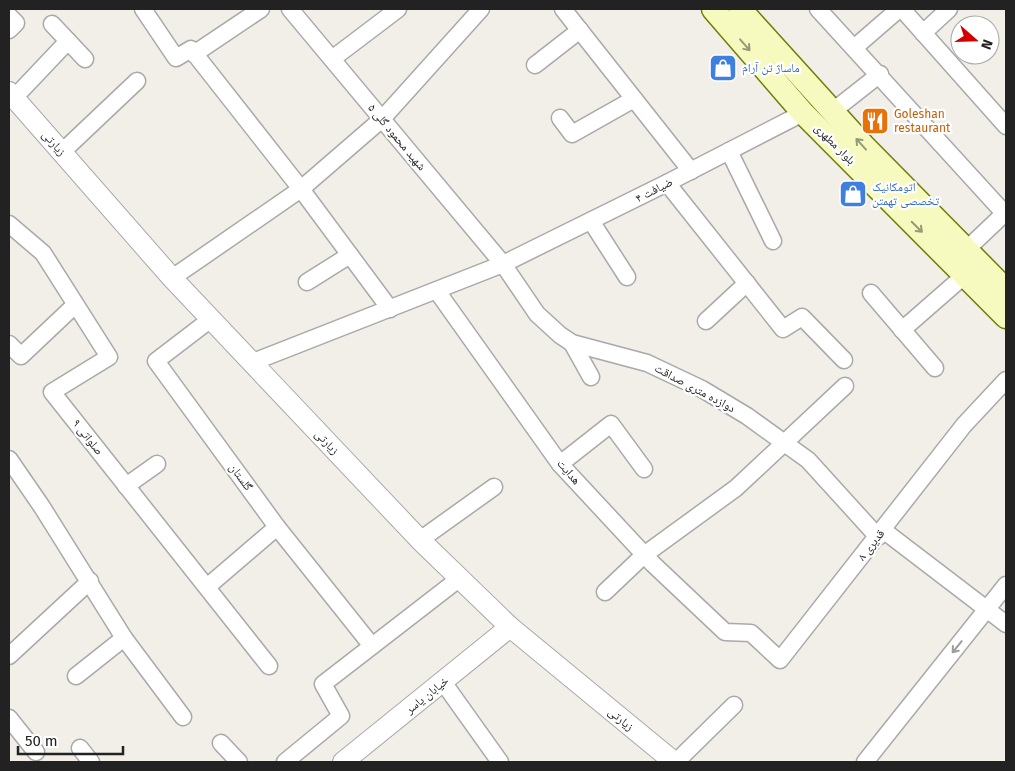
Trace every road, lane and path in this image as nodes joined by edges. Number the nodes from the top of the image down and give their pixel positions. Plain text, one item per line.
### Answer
1 (143, 9) edge
2 (261, 9) edge
3 (290, 9) edge
4 (398, 9) edge
5 (481, 9) edge
6 (563, 9) edge
7 (713, 9) edge
8 (740, 9) edge
9 (818, 9) edge
10 (900, 9) edge
11 (949, 9) edge
12 (52, 24) dead end
13 (580, 30) junction
14 (924, 33) junction
15 (68, 41) junction
16 (854, 48) junction
17 (194, 54) junction
18 (85, 59) dead end
19 (332, 59) junction
20 (535, 65) dead end
21 (880, 74) junction
22 (137, 81) dead end
23 (12, 95) edge
24 (634, 99) junction
25 (834, 111) junction
26 (803, 113) junction
27 (560, 118) dead end
28 (382, 119) junction
29 (1006, 126) edge
30 (730, 151) junction
31 (62, 152) junction
32 (691, 171) junction
33 (875, 171) junction
34 (667, 183) junction
35 (301, 189) junction
36 (1005, 213) edge
37 (591, 221) junction
38 (9, 224) edge
39 (773, 241) dead end
40 (966, 250) junction
41 (350, 255) junction
42 (503, 264) junction
43 (965, 275) junction
44 (172, 278) junction
45 (627, 278) dead end
46 (307, 282) dead end
47 (747, 283) junction
48 (1006, 290) edge
49 (437, 291) junction
50 (871, 293) dead end
51 (75, 305) junction
52 (390, 309) junction
53 (1006, 316) edge
54 (211, 319) junction
55 (706, 320) dead end
56 (902, 330) junction
57 (572, 343) junction
58 (9, 344) edge
59 (844, 360) dead end
60 (253, 362) junction
61 (935, 368) dead end
62 (591, 377) dead end
63 (1006, 380) edge
64 (845, 386) dead end
65 (786, 443) junction
66 (9, 459) edge
67 (157, 464) dead end
68 (560, 464) junction
69 (644, 469) dead end
70 (126, 486) junction
71 (494, 487) dead end
72 (277, 527) junction
73 (881, 533) junction
74 (420, 540) junction
75 (644, 555) junction
76 (460, 578) junction
77 (90, 581) junction
78 (1006, 585) edge
79 (207, 587) junction
80 (605, 592) dead end
81 (988, 608) junction
82 (1006, 624) edge
83 (510, 627) junction
84 (725, 632) joint
85 (124, 638) junction
86 (372, 646) junction
87 (9, 656) edge
88 (269, 666) dead end
89 (76, 676) dead end
90 (443, 682) junction
91 (734, 706) dead end
92 (183, 717) dead end
93 (9, 718) edge
94 (221, 743) dead end
95 (80, 748) dead end
96 (36, 752) dead end
97 (91, 762) edge
98 (239, 762) edge
99 (285, 762) edge
100 (343, 762) edge
101 (500, 762) edge
102 (675, 762) edge
103 (865, 762) edge

1 - 17 street
2 - 17 street
3 - 19 street, شهید محمود گلی ۵
4 - 19 street
5 - 28 street
6 - 13 street
7 -> 26 main road, بلوار مطهری
8 - 25 main road, بلوار مطهری
9 - 16 street
10 - 14 street
10 - 16 street
11 - 14 street
12 - 15 street
13 - 20 street
13 - 24 street
14 - 29 street
15 - 18 street
15 - 23 street
16 - 21 street
17 - 35 street
19 - 28 street, شهید محمود گلی ۵
21 - 25 street
21 - 36 street
22 - 31 street
23 - 31 street, زیارتی
24 - 27 street
24 - 32 street
33 -> 25 main road, بلوار مطهری
26 - 30 street, ضیافت ۴
26 - 33 main road, بلوار مطهری
28 - 35 street
28 - 42 street, شهید محمود گلی ۵
30 - 32 street, ضیافت ۴
30 - 39 street
31 - 44 street, زیارتی
32 - 34 street, ضیافت ۴
33 - 40 main road, بلوار مطهری
33 -> 43 main road, بلوار مطهری
34 - 37 street, ضیافت ۴
34 - 47 street
35 - 41 street
35 - 44 street
36 - 40 street
37 - 42 street, ضیافت ۴
37 - 45 street
38 - 51 street, صلواتی ۹
40 - 48 main road, بلوار مطهری
41 - 46 street
41 - 52 street
42 - 49 street, ضیافت ۴
42 - 57 street, دوازده متری صداقت
43 - 53 main road, بلوار مطهری
43 - 56 street
44 - 54 street, زیارتی
47 - 55 street
47 - 59 street
49 - 52 street, ضیافت ۴
49 - 68 street, هدایت
50 - 56 street
51 - 58 street
51 - 70 street, صلواتی ۹
52 - 60 street, ضیافت ۴
54 - 60 street, زیارتی
54 - 72 street, گلستان
56 - 61 street
57 - 62 street
57 - 65 street, دوازده متری صداقت
60 - 74 street, زیارتی
63 - 73 street, قدیری ۸
64 - 65 street
65 - 73 street, دوازده متری صداقت
65 - 75 street
66 - 77 street
67 - 70 street
68 - 69 street
68 - 75 street, هدایت
70 - 79 street, صلواتی ۹
71 - 74 street
72 - 79 street
72 - 86 street, گلستان
73 - 81 street, دوازده متری صداقت
73 - 84 street, قدیری ۸
74 - 76 street, زیارتی
75 - 80 street
75 - 84 street, هدایت
76 - 83 street, زیارتی
76 - 86 street
77 - 85 street
77 - 87 street
78 - 81 street
79 - 88 street, صلواتی ۹
81 - 82 street, دوازده متری صداقت
81 -> 103 street
83 - 90 street, خیابان یاسر
83 - 102 street, زیارتی
85 - 89 street
85 - 92 street
86 - 99 street
90 - 100 street, خیابان یاسر
90 - 101 street
91 - 102 street
93 - 96 street
94 - 98 street
95 - 97 street

